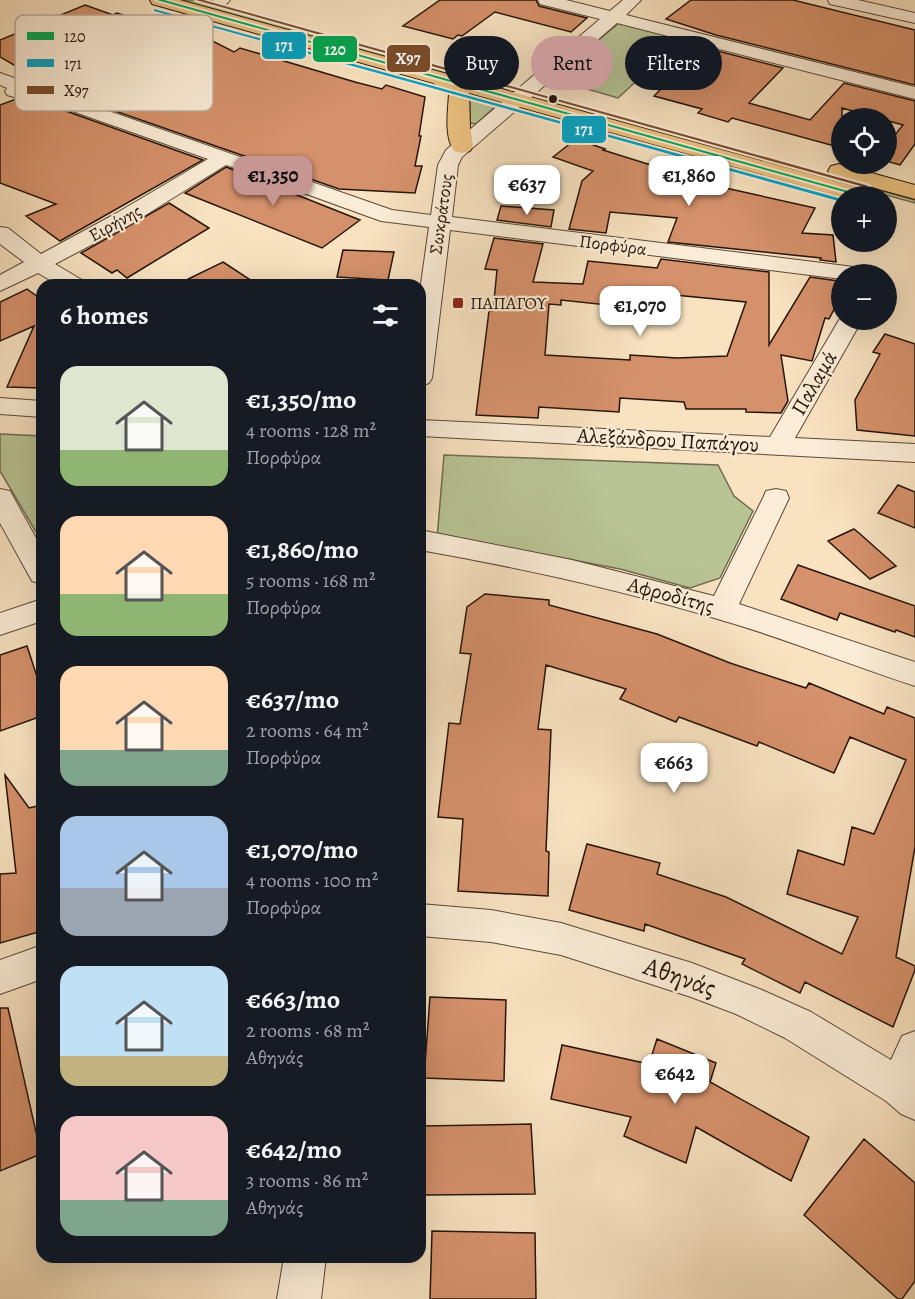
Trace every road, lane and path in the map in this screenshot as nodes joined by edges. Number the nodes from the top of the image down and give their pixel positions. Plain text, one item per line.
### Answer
1 (159, 0) edge
2 (221, 0) edge
3 (546, 0) edge
4 (633, 0) edge
5 (836, 0) edge
6 (613, 17) junction
7 (915, 18) edge
8 (440, 78) junction
9 (0, 79) edge
10 (15, 84) edge
11 (15, 90) edge
12 (524, 93) junction
13 (915, 93) edge
14 (0, 97) edge
15 (93, 111) edge
16 (462, 146) junction
17 (226, 157) junction
18 (831, 186) edge
19 (915, 192) edge
20 (897, 206) edge
21 (915, 211) edge
22 (440, 224) junction
23 (0, 233) edge
24 (40, 264) junction
25 (831, 271) edge
26 (64, 279) edge
27 (0, 284) edge
28 (844, 330) edge
29 (426, 332) edge
30 (0, 406) edge
31 (36, 409) edge
32 (426, 428) edge
33 (778, 446) junction
34 (908, 455) edge
35 (0, 498) edge
36 (776, 498) dead end
37 (426, 541) edge
38 (36, 563) edge
39 (722, 609) junction
40 (36, 612) edge
41 (0, 624) edge
42 (915, 674) edge
43 (426, 921) edge
44 (36, 964) edge
45 (0, 977) edge
46 (915, 1050) edge
47 (908, 1094) edge
48 (304, 1263) edge
49 (300, 1299) edge

1 - 8 main road
2 - 12 main road
3 - 6 street
4 - 6 street, Σωκράτους
5 - 7 street
6 - 12 street, Σωκράτους
6 - 13 street
8 - 12 main road
8 - 16 main road
9 - 10 street, Πορφύρα
11 - 14 street
12 - 16 street, Σωκράτους
12 - 18 main road
12 - 19 main road
15 - 17 street, Πορφύρα
16 - 22 street, Σωκράτους
17 - 22 street, Πορφύρα
17 - 24 street, Ειρήνης
20 - 21 main road
22 - 25 street, Πορφύρα
22 - 29 street, Σωκράτους
23 - 24 street
24 - 26 street
24 - 27 street, Ειρήνης
28 - 33 street, Παλαμά
30 - 31 street
32 - 33 street, Αλεξάνδρου Παπάγου
33 - 34 street, Αλεξάνδρου Παπάγου
35 - 38 street
36 - 39 street
37 - 39 street, Αφροδίτης
39 - 42 street, Αφροδίτης
40 - 41 street
43 - 47 street, Αθηνάς
44 - 45 street
46 - 47 street
48 - 49 street

